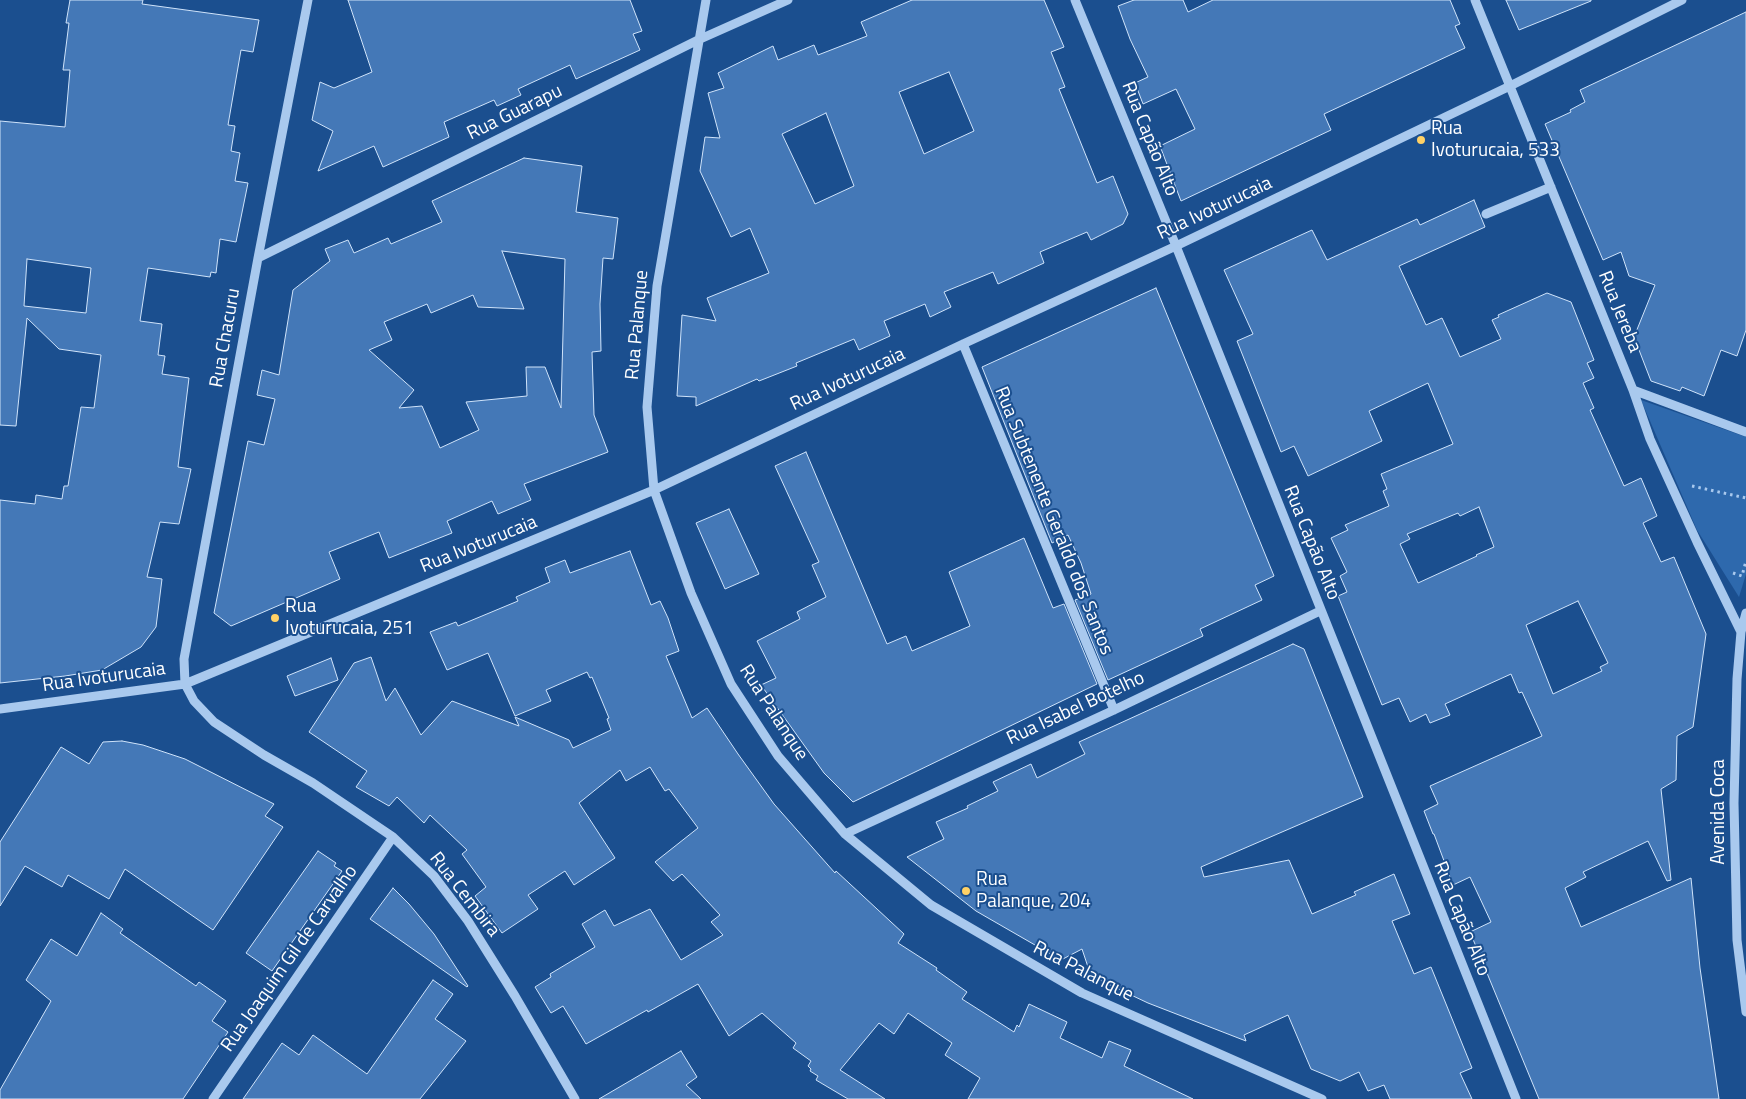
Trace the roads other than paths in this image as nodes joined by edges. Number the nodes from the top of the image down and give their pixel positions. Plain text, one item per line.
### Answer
1 (308, 0) edge
2 (706, 0) edge
3 (788, 0) edge
4 (1075, 0) edge
5 (1475, 0) edge
6 (1682, 0) edge
7 (698, 40) junction
8 (1510, 86) junction
9 (1551, 187) junction
10 (1486, 214) dead end
11 (1176, 246) junction
12 (258, 258) junction
13 (963, 344) junction
14 (1633, 390) junction
15 (1746, 432) edge
16 (654, 490) junction
17 (1320, 612) junction
18 (1746, 613) edge
19 (1741, 632) junction
20 (1741, 679) edge
21 (185, 684) junction
22 (0, 709) edge
23 (1114, 710) junction
24 (845, 834) junction
25 (393, 837) junction
26 (1746, 1012) edge
27 (213, 1099) edge
28 (575, 1099) edge
29 (1322, 1099) edge
30 (1516, 1099) edge

1 - 12 street, Rua Chacuru
2 - 7 street, Rua Palanque
3 - 7 street, Rua Guarapu
4 - 11 street, Rua Capão Alto
5 - 8 street, Rua Jereba
6 - 8 street, Rua Ivoturucaia
7 - 12 street, Rua Guarapu
7 - 16 street, Rua Palanque
8 - 9 street, Rua Jereba
8 - 11 street, Rua Ivoturucaia
9 - 10 street
9 - 14 street, Rua Jereba
11 - 13 street, Rua Ivoturucaia
11 - 17 street, Rua Capão Alto
12 - 21 street, Rua Chacuru
13 - 16 street, Rua Ivoturucaia
13 - 23 street, Rua Subtenente Geraldo dos Santos
14 - 15 street
14 - 19 street, Rua Jereba
16 - 21 street, Rua Ivoturucaia
16 - 24 street, Rua Palanque
17 - 23 street, Rua Isabel Botelho
17 - 30 street, Rua Capão Alto
18 - 19 street, Avenida Coca
19 - 20 street, Avenida Coca
20 - 26 street, Avenida Coca
21 - 22 street, Rua Ivoturucaia
21 - 25 street, Rua Cembira
23 - 24 street, Rua Isabel Botelho
24 - 29 street, Rua Palanque
25 - 27 street, Rua Joaquim Gil de Carvalho
25 - 28 street, Rua Cembira

